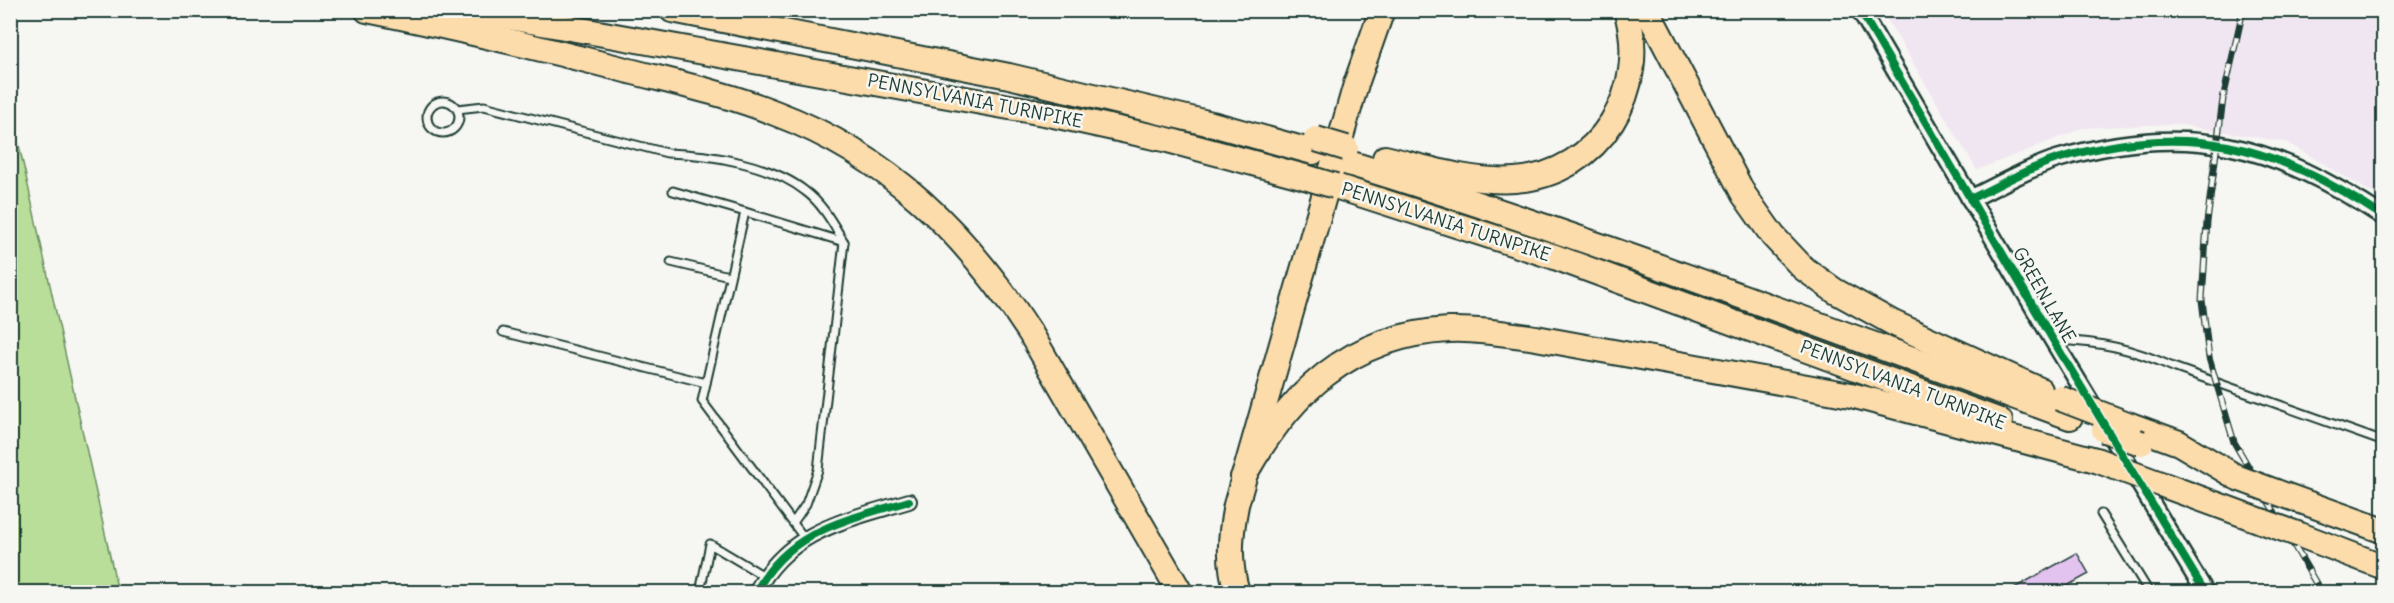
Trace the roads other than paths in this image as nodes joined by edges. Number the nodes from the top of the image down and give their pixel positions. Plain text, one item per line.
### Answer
1 (367, 10) edge
2 (470, 10) edge
3 (672, 10) edge
4 (1366, 10) edge
5 (1382, 10) edge
6 (1626, 10) edge
7 (1647, 10) edge
8 (1860, 10) edge
9 (457, 109) junction
10 (1344, 154) junction
11 (673, 191) dead end
12 (1970, 199) junction
13 (745, 212) junction
14 (2384, 217) edge
15 (844, 242) junction
16 (670, 262) dead end
17 (729, 276) junction
18 (503, 332) dead end
19 (2053, 340) junction
20 (706, 383) junction
21 (2064, 408) junction
22 (2384, 442) edge
23 (2096, 460) junction
24 (1244, 477) junction
25 (909, 501) dead end
26 (2101, 514) dead end
27 (793, 523) junction
28 (2384, 531) edge
29 (805, 539) junction
30 (2384, 567) edge
31 (764, 576) junction
32 (700, 592) edge
33 (756, 592) edge
34 (1180, 592) edge
35 (1219, 592) edge
36 (1237, 592) edge
37 (2149, 592) edge
38 (2205, 592) edge

1 - 34 highway
2 - 23 highway, PENNSYLVANIA TURNPIKE, bridge
3 - 10 highway, PENNSYLVANIA TURNPIKE
4 - 35 highway
5 - 24 highway
6 - 10 highway
7 - 21 highway
8 - 12 street, GREEN LANE
9 - 9 lane
9 - 15 lane
10 - 21 highway, PENNSYLVANIA TURNPIKE
11 - 13 lane
12 - 14 street
12 - 19 street, GREEN LANE
13 - 15 lane
13 - 17 lane
15 - 27 lane
16 - 17 lane
17 - 20 lane
18 - 20 lane
19 - 22 lane
19 - 38 street, GREEN LANE
20 - 27 lane
21 - 28 highway, PENNSYLVANIA TURNPIKE, bridge
23 - 24 highway
23 - 30 highway, PENNSYLVANIA TURNPIKE, bridge
24 - 36 highway
25 - 29 street
26 - 37 lane
27 - 29 lane
29 - 31 street
31 - 32 lane
31 - 33 street

